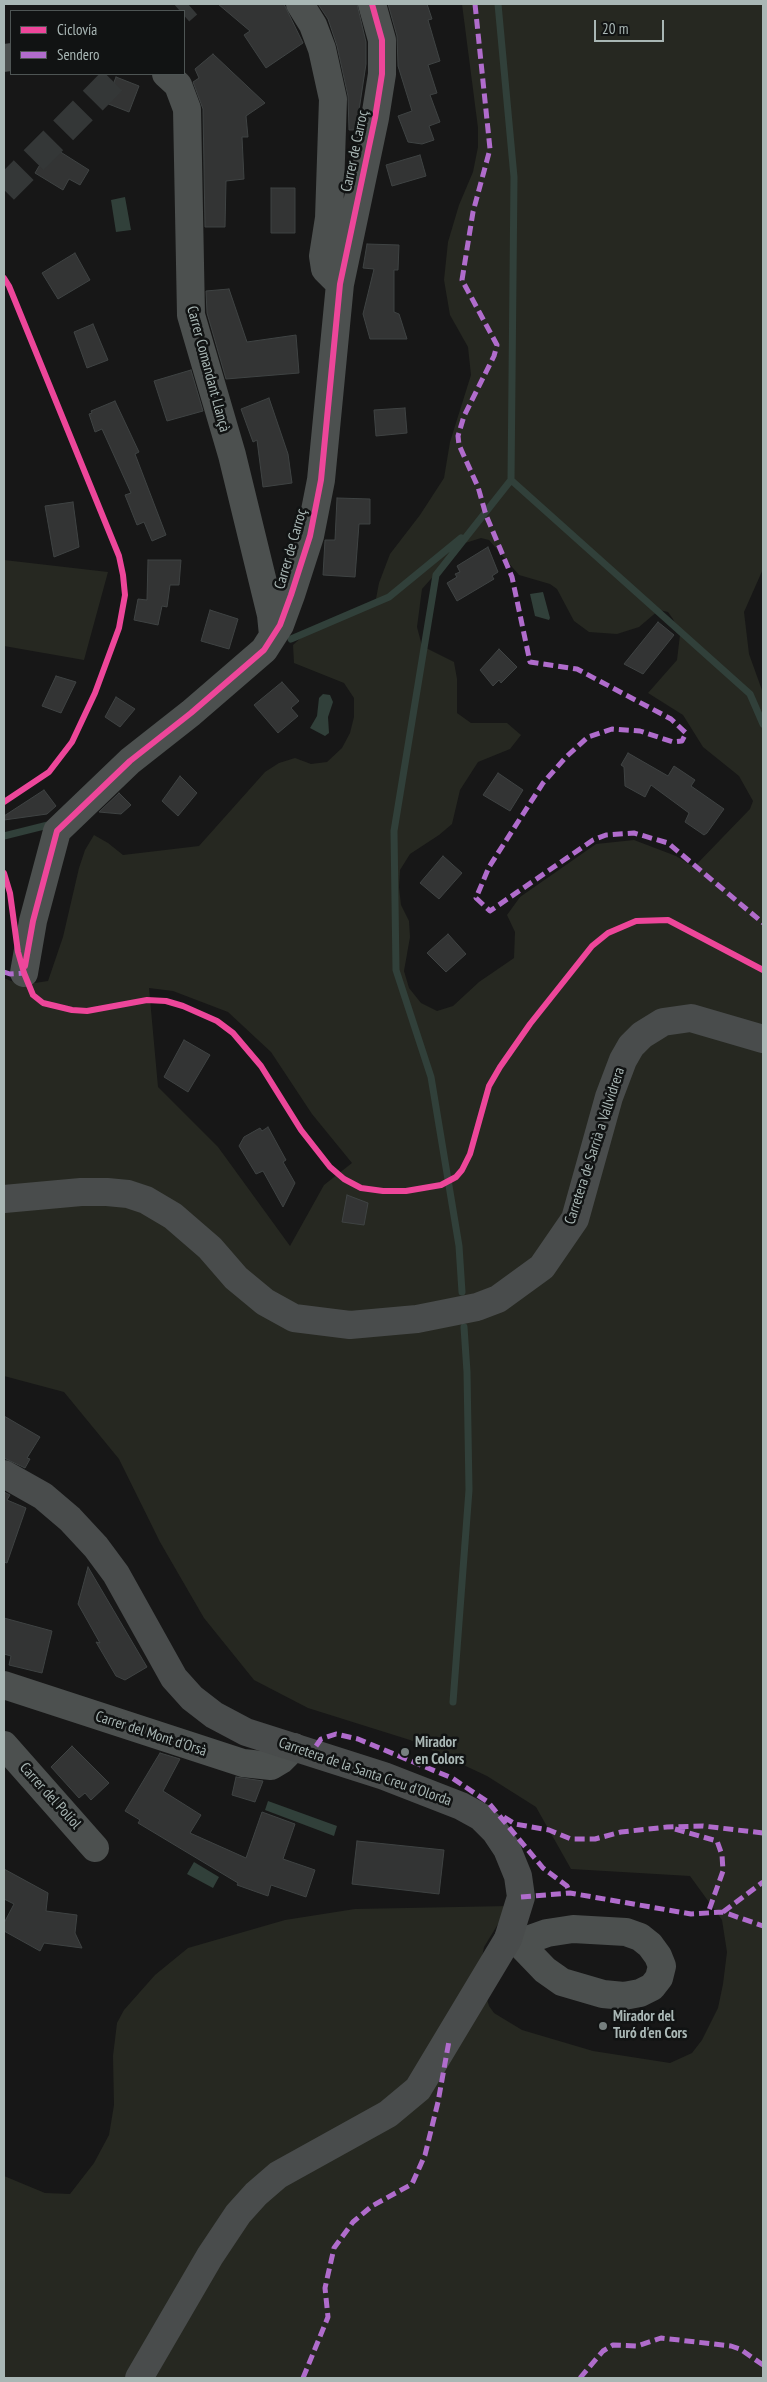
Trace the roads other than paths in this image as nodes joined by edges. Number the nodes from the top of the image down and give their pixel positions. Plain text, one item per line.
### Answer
1 (300, 4) edge
2 (372, 4) edge
3 (167, 75) edge
4 (340, 284) junction
5 (274, 635) junction
6 (24, 973) dead end
7 (763, 1039) edge
8 (4, 1199) edge
9 (4, 1474) edge
10 (4, 1685) edge
11 (4, 1745) edge
12 (294, 1748) junction
13 (96, 1848) dead end
14 (139, 2378) edge

1 - 4 street
2 - 4 street, Carrer de Carroç
3 - 5 street, Carrer Comandant Llançà
4 - 5 street, Carrer de Carroç
5 - 6 street, Carrer de Carroç
7 - 8 main road, Carretera de Sarrià a Vallvidrera
9 - 12 main road, Carretera de la Santa Creu d'Olorda
10 - 12 street, Carrer del Mont d'Orsà
11 - 13 street, Carrer del Poliol
12 - 14 main road, Carretera de la Santa Creu d'Olorda

